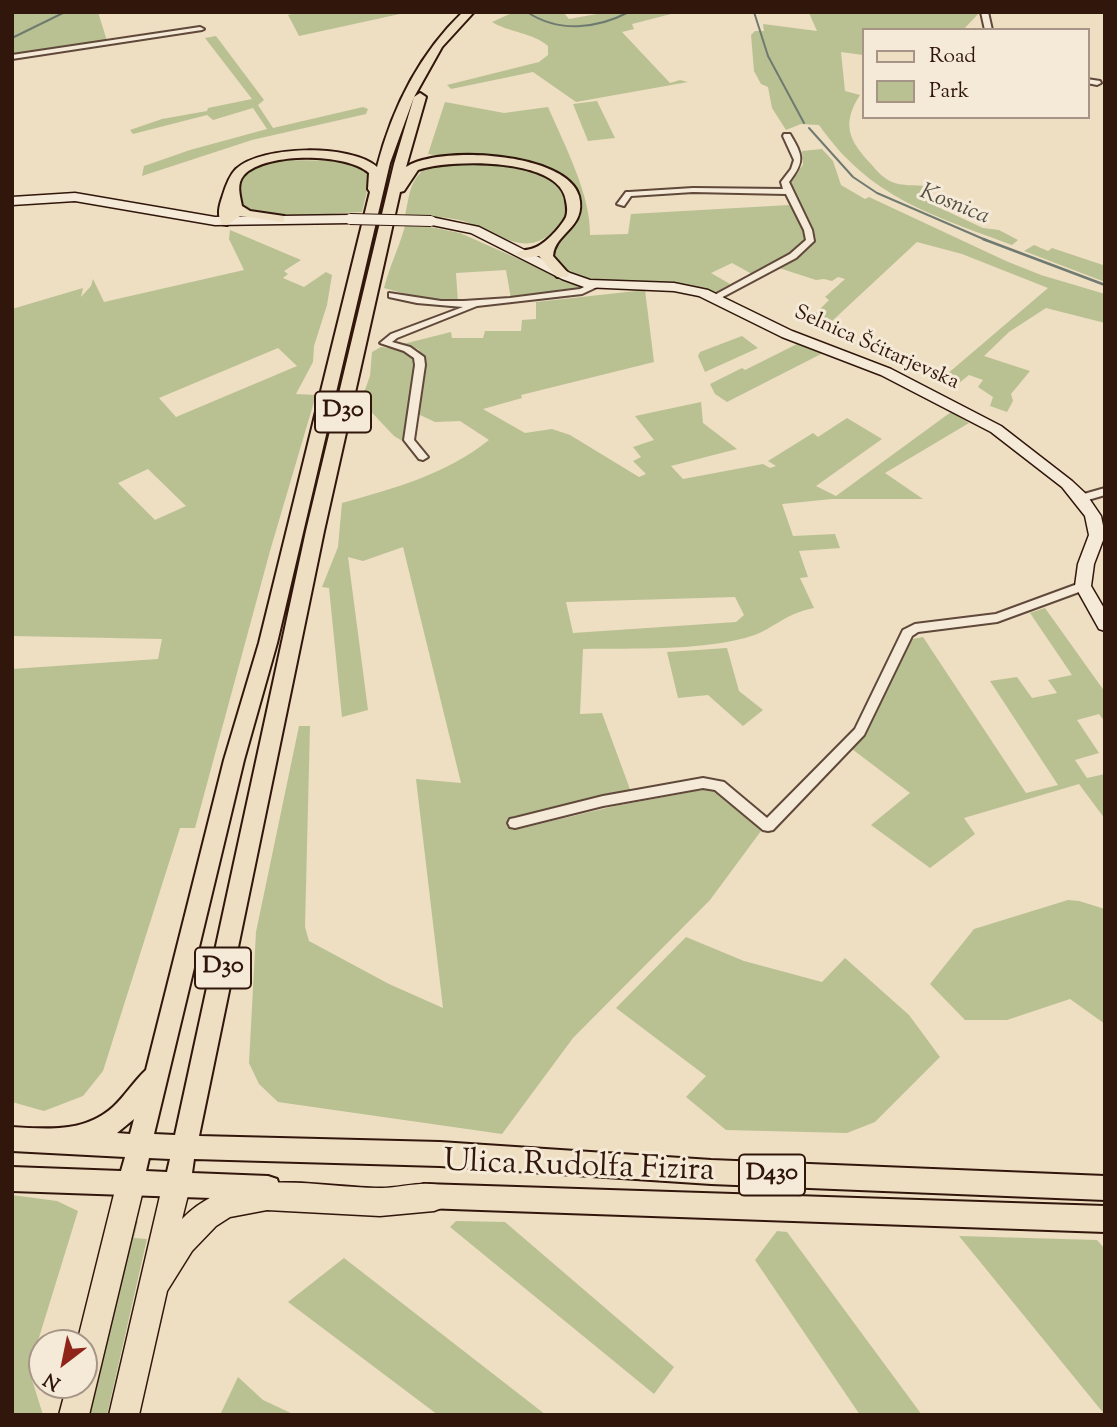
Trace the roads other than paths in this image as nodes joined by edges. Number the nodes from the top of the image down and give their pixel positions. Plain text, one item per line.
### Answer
1 (469, 12) edge
2 (482, 12) edge
3 (200, 29) dead end
4 (12, 57) edge
5 (1089, 81) edge
6 (1097, 83) dead end
7 (404, 122) junction
8 (787, 136) dead end
9 (332, 157) junction
10 (451, 159) junction
11 (232, 188) junction
12 (788, 192) junction
13 (393, 194) junction
14 (377, 197) junction
15 (12, 201) edge
16 (621, 204) dead end
17 (236, 208) junction
18 (279, 219) junction
19 (227, 221) junction
20 (561, 232) junction
21 (547, 246) junction
22 (521, 253) junction
23 (562, 274) junction
24 (594, 285) junction
25 (392, 295) dead end
26 (715, 298) junction
27 (473, 306) junction
28 (423, 457) dead end
29 (1105, 491) edge
30 (1081, 498) junction
31 (1083, 586) junction
32 (1105, 625) edge
33 (514, 823) dead end
34 (158, 1072) junction
35 (12, 1139) edge
36 (58, 1142) junction
37 (140, 1146) junction
38 (185, 1147) junction
39 (12, 1180) edge
40 (131, 1182) junction
41 (177, 1183) junction
42 (1105, 1188) edge
43 (434, 1196) junction
44 (1105, 1219) edge
45 (152, 1289) junction
46 (95, 1329) edge
47 (124, 1415) edge

1 - 7 main road, D30
2 - 7 main road, D30
3 - 4 street
5 - 6 street
7 - 9 main road
7 - 10 main road
7 - 13 main road, D30
7 - 14 main road, D30
8 - 12 street
9 - 11 main road
9 - 14 main road
10 - 13 main road
10 - 20 main road
11 - 17 main road
11 - 19 main road
12 - 16 street
12 - 26 street
13 - 38 main road, D30
14 - 34 main road, D30
15 - 19 street
17 - 18 main road
17 - 19 main road
18 - 19 street
18 - 22 street, bridge
20 - 21 main road
20 - 22 main road
21 - 22 main road
21 - 23 main road
22 - 23 street
23 - 24 street
24 - 26 street, Selnica Šćitarjevska
24 - 27 street, Selnica Šćitarjevska
25 - 27 street, Selnica Šćitarjevska
26 - 30 street, Selnica Šćitarjevska
27 - 28 street, Selnica Šćitarjevska
29 - 30 street
30 - 31 street, Selnica Šćitarjevska
31 - 32 street
31 - 33 street
34 - 36 main road
34 - 37 main road, D30
35 - 36 main road, Ulica Rudolfa Fizira
36 - 37 main road, Ulica Rudolfa Fizira
37 - 38 main road, Ulica Rudolfa Fizira
37 - 40 main road, D30
38 - 41 main road, D30
38 - 42 main road, Ulica Rudolfa Fizira / D430
39 - 40 main road, Ulica Rudolfa Fizira
40 - 41 main road, Ulica Rudolfa Fizira
40 - 46 highway, D30
41 - 43 main road, Ulica Rudolfa Fizira / D430
41 - 45 highway, D30
43 - 44 main road, Ulica Rudolfa Fizira / D430
43 - 45 highway
45 - 47 highway, D30

